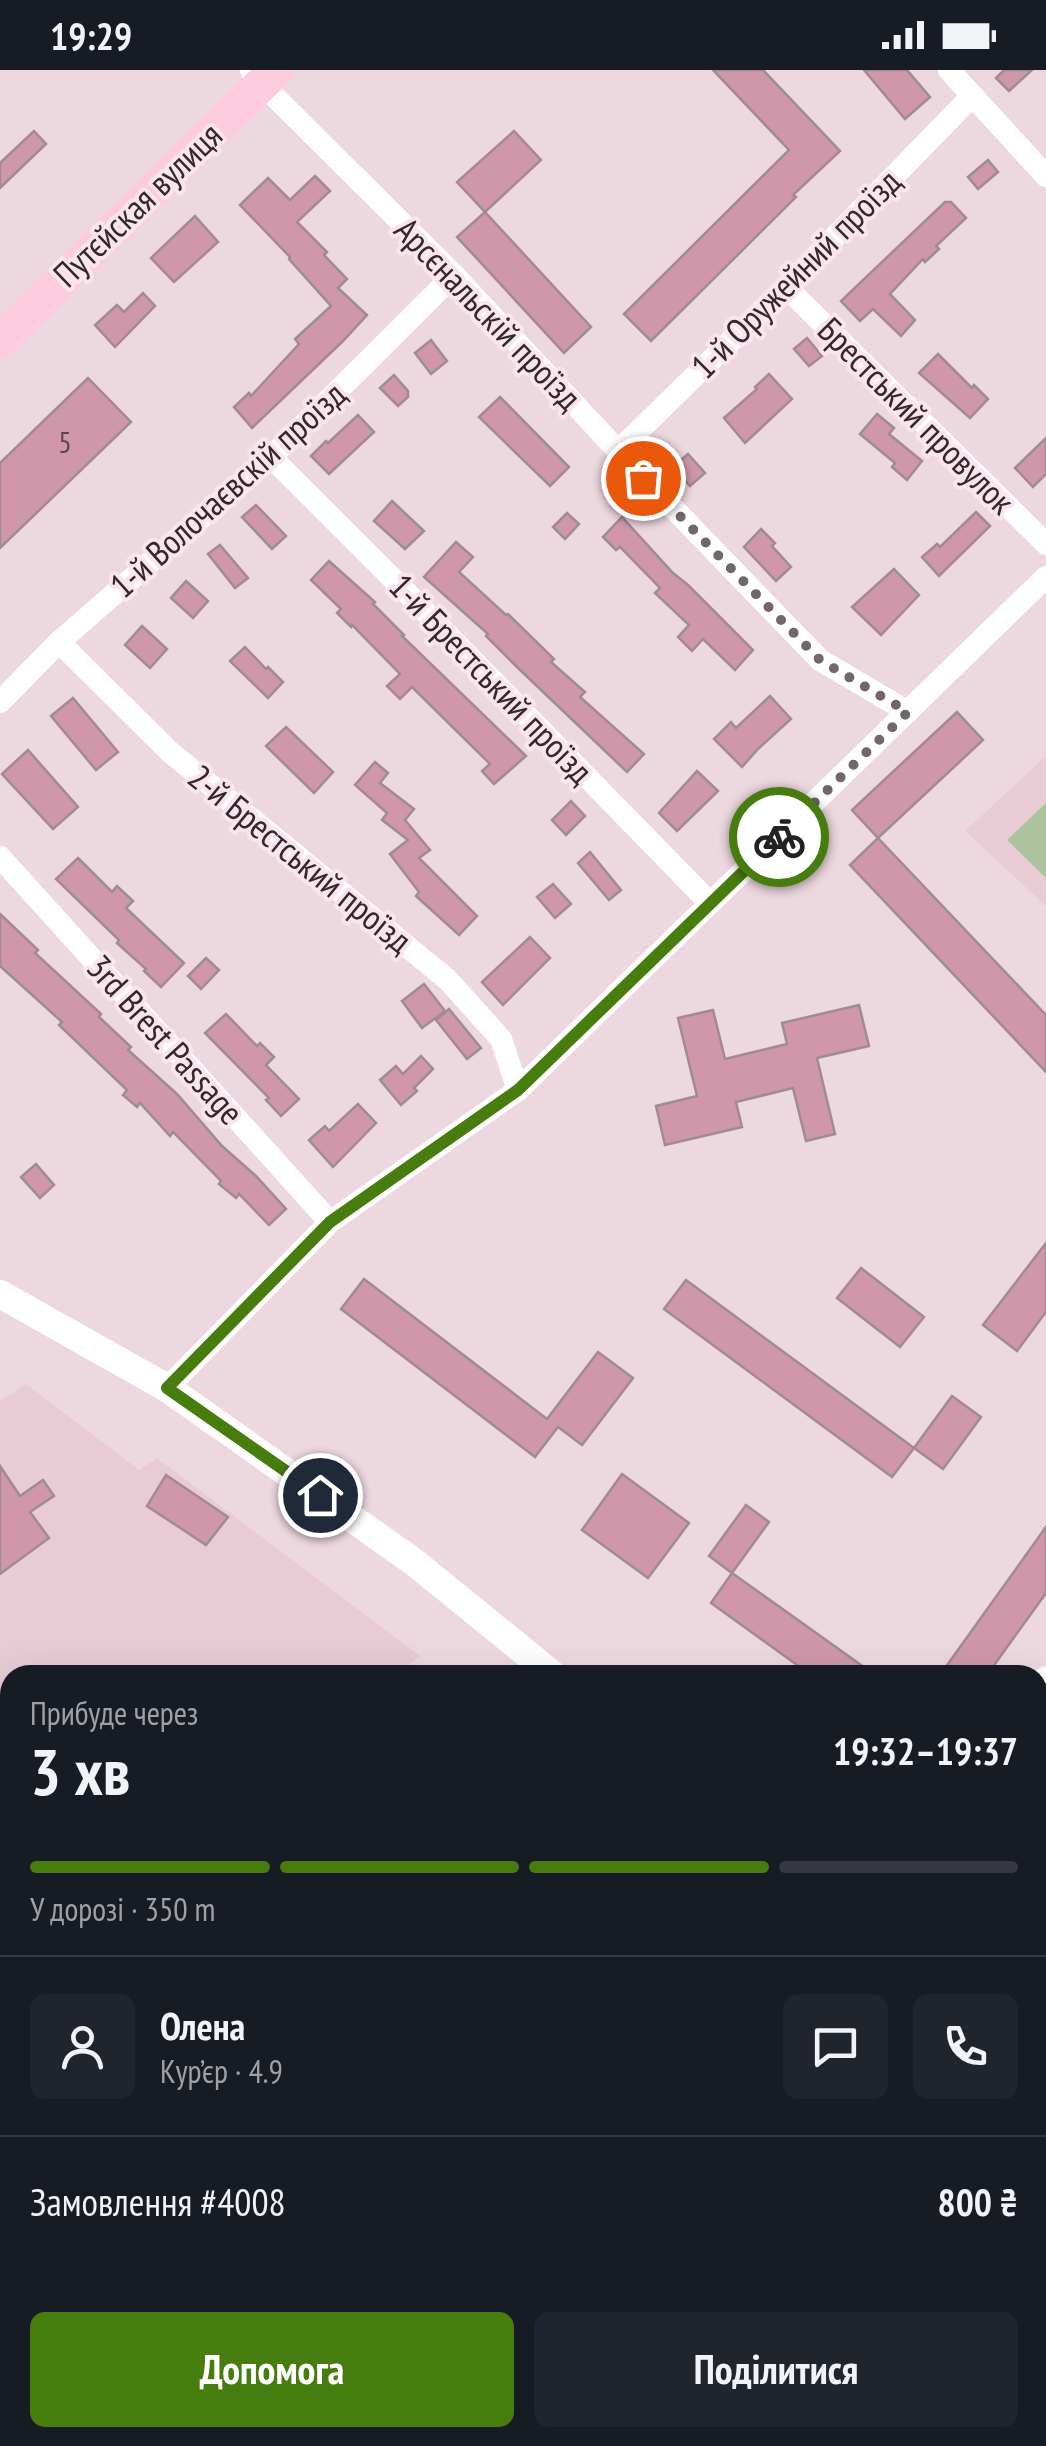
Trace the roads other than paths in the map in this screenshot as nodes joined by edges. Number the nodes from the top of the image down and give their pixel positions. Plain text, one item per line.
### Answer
1 (948, 70) edge
2 (258, 73) edge
3 (972, 96) junction
4 (1046, 176) edge
5 (454, 275) junction
6 (786, 287) junction
7 (0, 306) edge
8 (0, 340) edge
9 (618, 451) junction
10 (271, 457) junction
11 (1046, 544) edge
12 (1046, 577) edge
13 (59, 642) junction
14 (0, 702) edge
15 (908, 712) junction
16 (0, 857) edge
17 (710, 903) junction
18 (518, 1090) junction
19 (330, 1222) junction
20 (0, 1294) edge
21 (167, 1388) junction
22 (541, 1665) edge

1 - 3 street
2 - 5 street, Арсєнальскій проїзд
2 - 7 main road, Путєйская вулиця
2 - 8 main road, Путєйская вулиця
3 - 4 street
3 - 6 street, 1-й Оружейний проїзд
5 - 9 street, Арсєнальскій проїзд
5 - 10 street, 1-й Волочаєвскій проїзд
6 - 9 street, 1-й Оружейний проїзд
6 - 11 street, Брестський провулок
9 - 15 street, Арсєнальскій проїзд
10 - 13 street, 1-й Волочаєвскій проїзд
10 - 17 street, 1-й Брестський проїзд
12 - 15 street
13 - 14 street, 1-й Волочаєвскій проїзд
13 - 18 street, 2-й Брестський проїзд
15 - 17 street
16 - 19 street, 3rd Brest Passage
17 - 18 street
18 - 19 street
19 - 21 street
20 - 21 street
21 - 22 street

